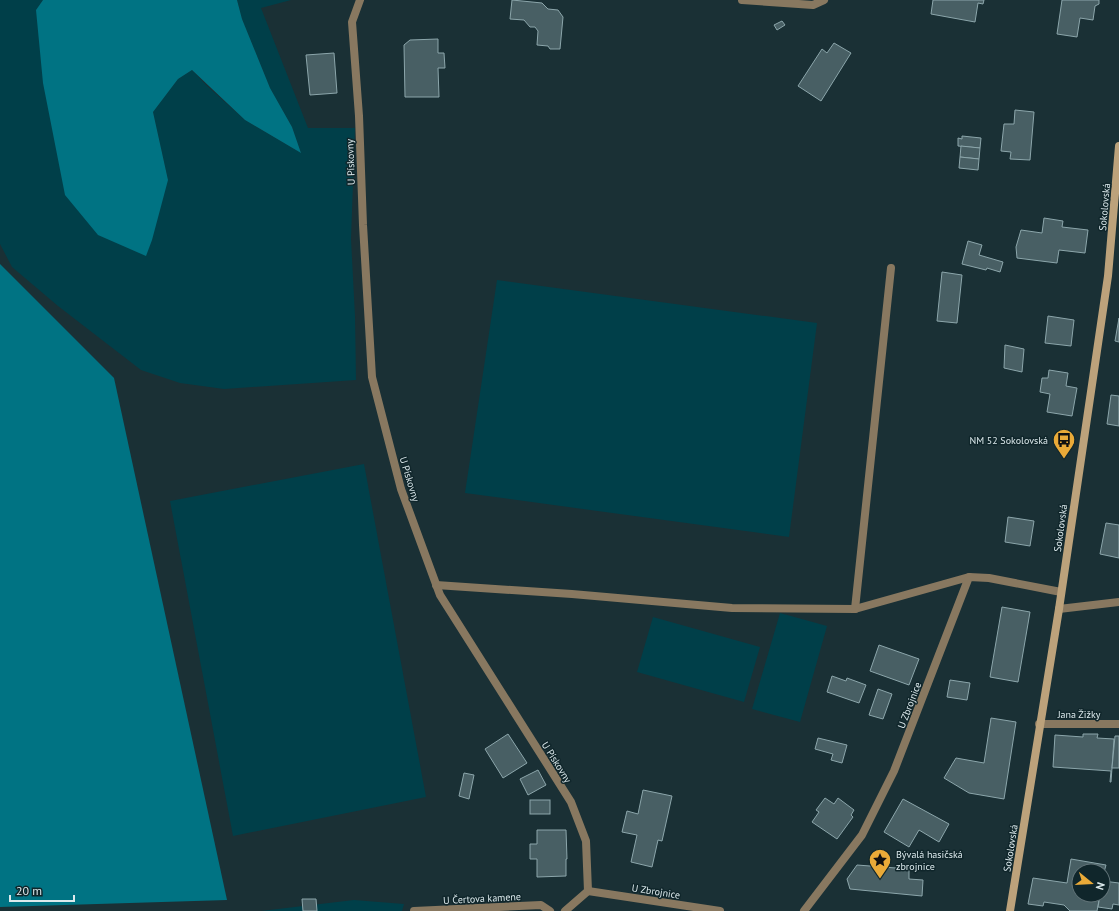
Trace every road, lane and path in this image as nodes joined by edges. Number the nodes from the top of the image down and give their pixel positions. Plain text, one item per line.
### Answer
1 (360, 0) edge
2 (742, 0) edge
3 (824, 0) edge
4 (1119, 146) edge
5 (891, 268) dead end
6 (968, 577) junction
7 (436, 585) junction
8 (1061, 592) junction
9 (1119, 602) edge
10 (855, 609) junction
11 (1058, 609) junction
12 (1040, 724) junction
13 (1119, 724) edge
14 (588, 890) junction
15 (414, 911) edge
16 (550, 911) edge
17 (565, 911) edge
18 (720, 911) edge
19 (804, 911) edge
20 (1010, 911) edge

1 - 7 street, U Pískovny
2 - 3 street
4 - 8 street, Sokolovská
5 - 10 street
6 - 8 street
6 - 10 street
6 - 19 street, U Zbrojnice
7 - 10 street
7 - 14 street, U Pískovny
8 - 11 street, Sokolovská
9 - 11 street
11 - 12 street, Sokolovská
12 - 13 street, Jana Žižky
12 - 20 street, Sokolovská
14 - 17 street
14 - 18 street, U Zbrojnice
15 - 16 street, U Čertova kamene

